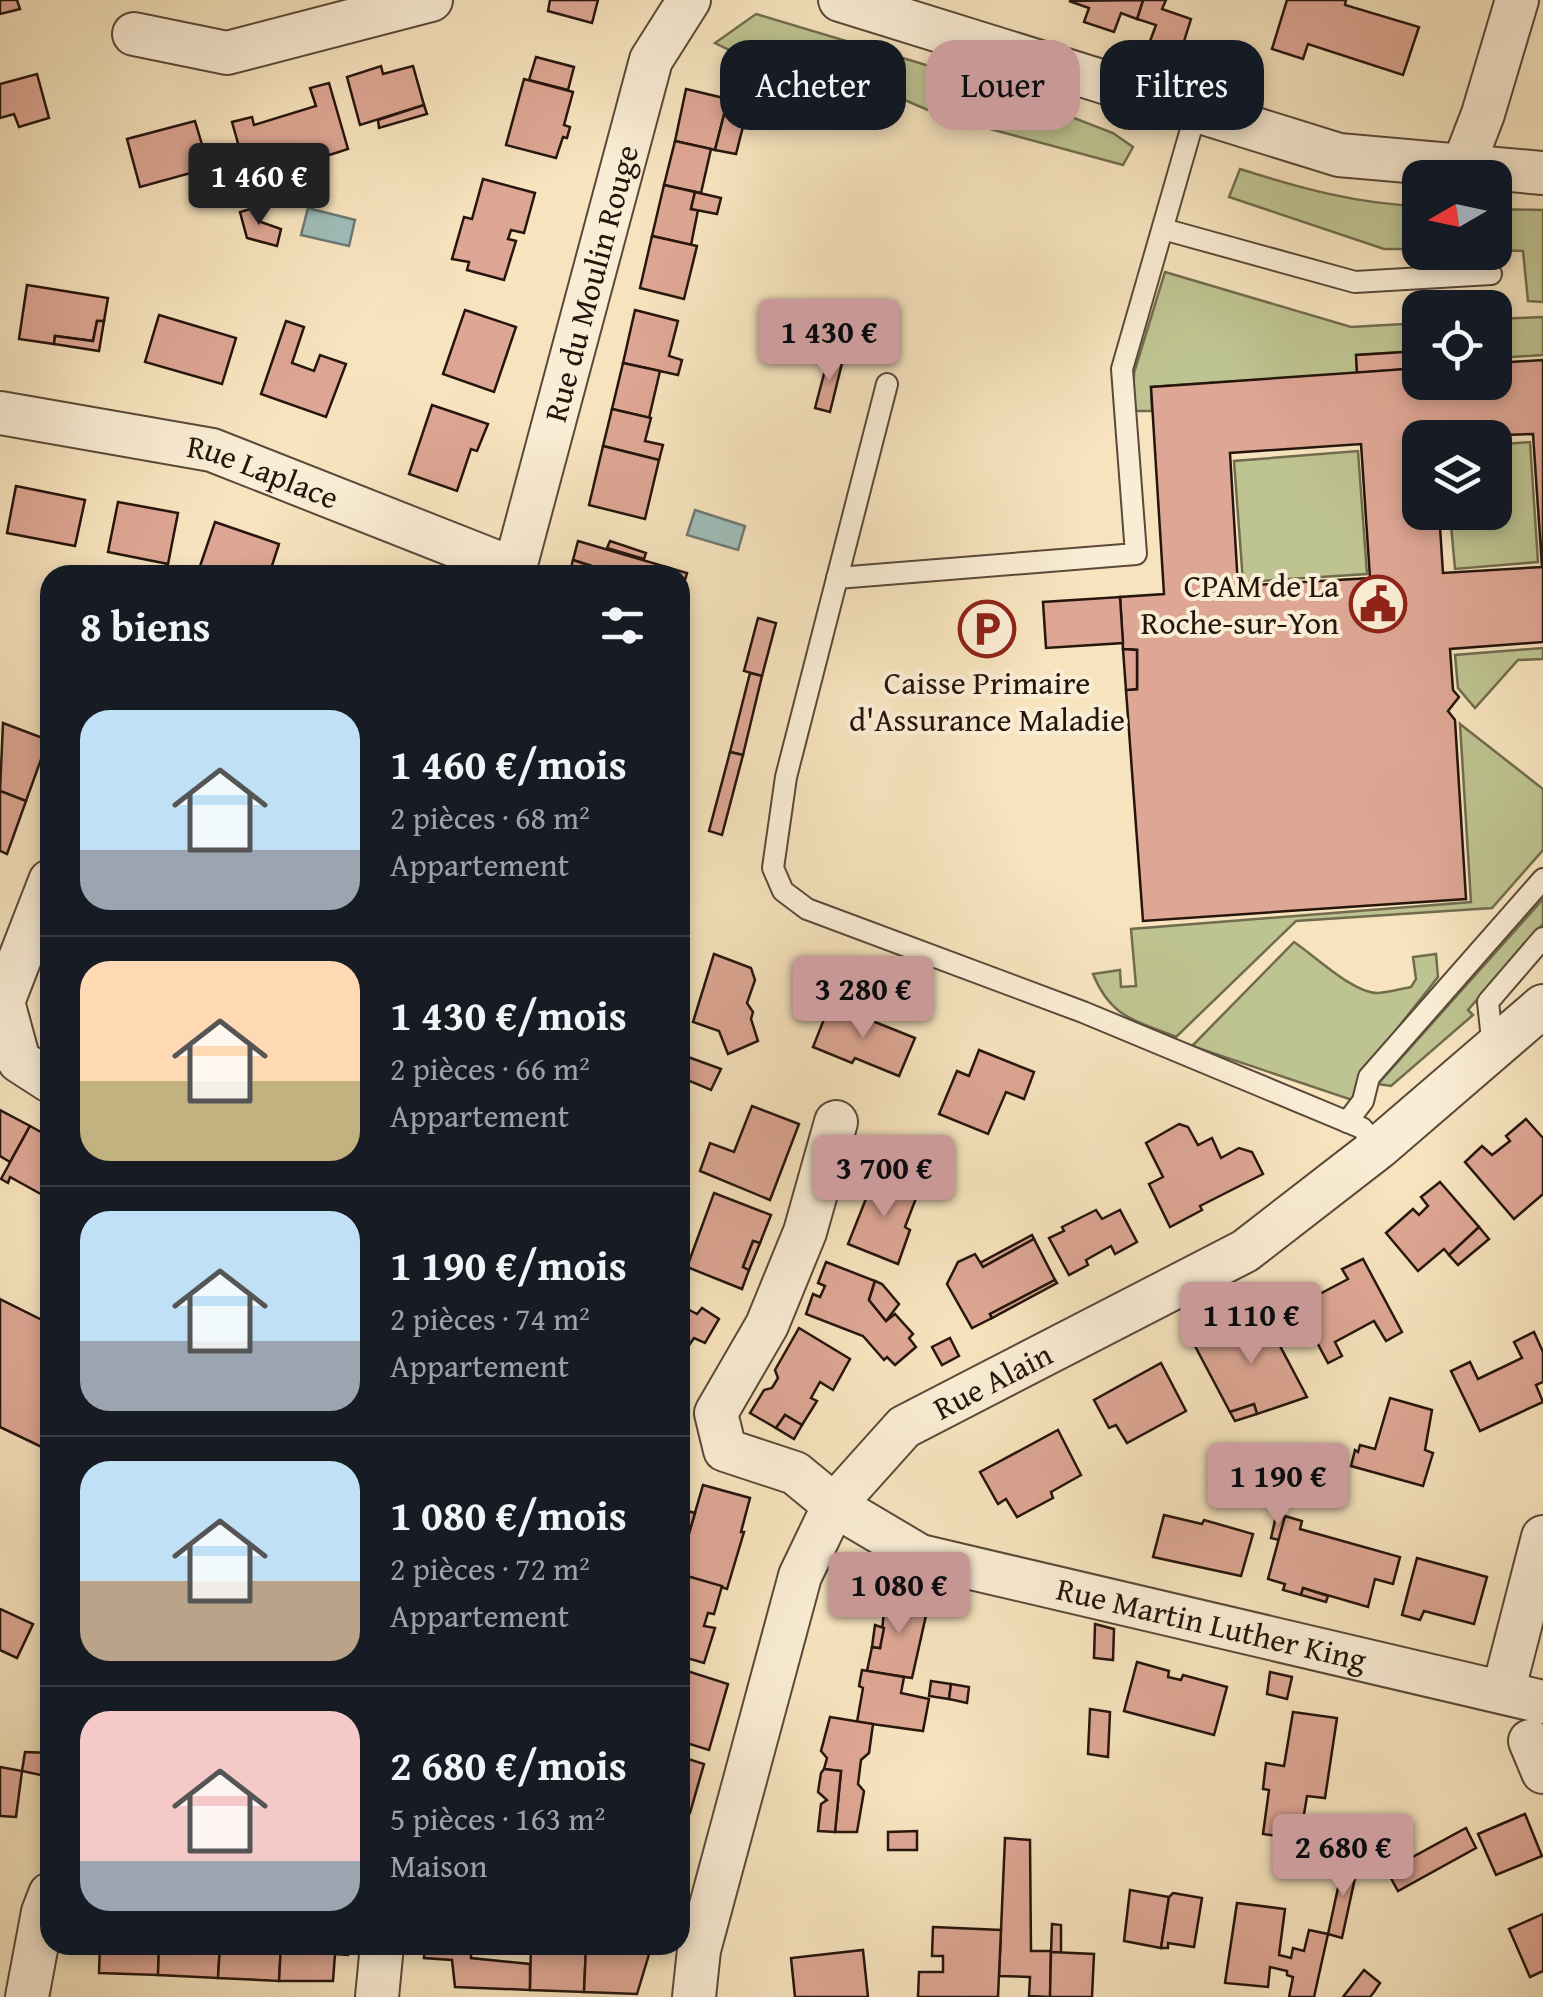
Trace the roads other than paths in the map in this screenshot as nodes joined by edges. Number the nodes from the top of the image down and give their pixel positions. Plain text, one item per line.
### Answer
1 (430, 0) edge
2 (689, 0) edge
3 (840, 0) edge
4 (1516, 0) edge
5 (134, 34) dead end
6 (1100, 82) edge
7 (1191, 130) edge
8 (1254, 130) edge
9 (1466, 160) edge
10 (1402, 161) edge
11 (1512, 170) edge
12 (1543, 172) edge
13 (1164, 229) junction
14 (1491, 274) dead end
15 (887, 384) dead end
16 (0, 413) edge
17 (497, 565) edge
18 (516, 565) edge
19 (837, 578) junction
20 (1543, 879) edge
21 (40, 907) edge
22 (1543, 938) edge
23 (1543, 1006) edge
24 (1493, 1050) junction
25 (40, 1074) edge
26 (836, 1122) dead end
27 (1362, 1135) junction
28 (834, 1505) junction
29 (1543, 1537) edge
30 (1530, 1727) edge
31 (40, 1928) edge
32 (700, 1950) junction
33 (381, 1955) edge
34 (27, 1997) edge
35 (377, 1997) edge
36 (675, 1997) edge
37 (694, 1997) edge

1 - 5 street
2 - 18 street, Rue du Moulin Rouge
3 - 6 street
4 - 9 street
7 - 13 lane
8 - 10 street
11 - 12 street
13 - 14 lane
13 - 19 lane
15 - 19 lane
16 - 17 street, Rue Laplace
19 - 27 lane
20 - 27 lane
21 - 25 street
22 - 24 lane
23 - 24 street, Rue Alain
24 - 27 street, Rue Alain
26 - 28 street, Rue Martin Luther King
27 - 28 street, Rue Alain
28 - 30 street, Rue Martin Luther King
28 - 32 street, Rue Alain
29 - 30 street
31 - 34 street
32 - 36 street, Rue Alain
32 - 37 street, Rue Alain
33 - 35 street

